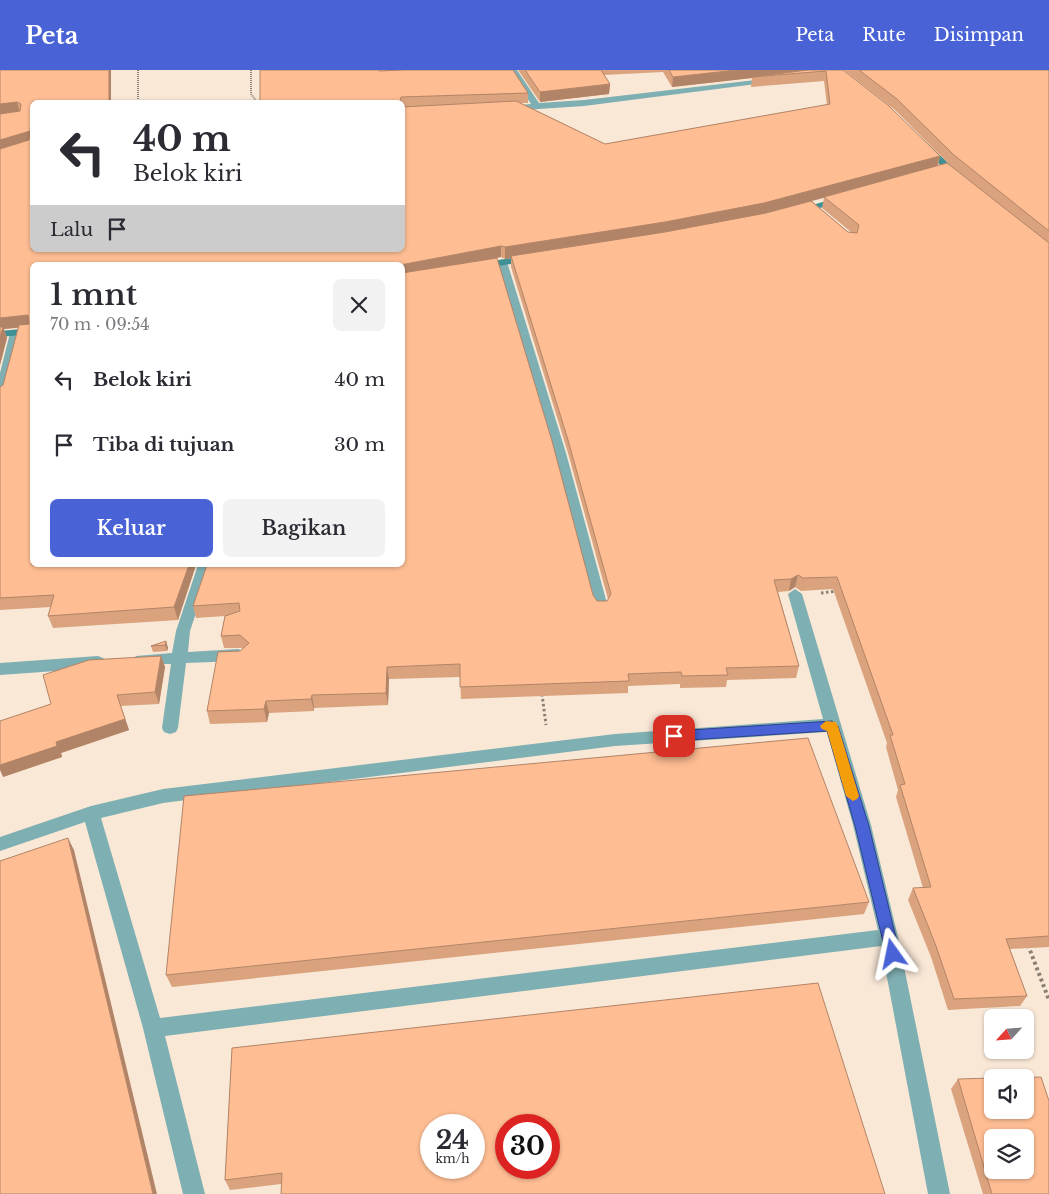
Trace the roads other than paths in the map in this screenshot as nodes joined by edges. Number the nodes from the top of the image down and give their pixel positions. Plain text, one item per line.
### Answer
1 (510, 71) edge
2 (786, 78) dead end
3 (537, 107) junction
4 (500, 108) edge
5 (919, 141) edge
6 (969, 186) edge
7 (857, 195) edge
8 (783, 214) edge
9 (541, 257) edge
10 (502, 262) junction
11 (465, 269) edge
12 (30, 331) edge
13 (16, 333) junction
14 (0, 334) edge
15 (0, 396) edge
16 (204, 567) edge
17 (795, 594) edge
18 (602, 607) edge
19 (242, 655) edge
20 (180, 658) junction
21 (130, 660) edge
22 (110, 662) edge
23 (0, 669) edge
24 (832, 726) junction
25 (170, 728) dead end
26 (92, 813) junction
27 (0, 844) edge
28 (889, 937) junction
29 (153, 1028) junction
30 (194, 1194) edge
31 (939, 1194) edge

1 - 3 street
2 - 3 street
3 - 4 street
5 - 6 street
7 - 8 street
9 - 10 street
10 - 11 street
10 - 18 street
12 - 13 street
13 - 14 street
13 - 15 street
16 - 20 street
17 - 24 street
19 - 20 street
20 - 21 street
20 - 25 street
22 - 23 street
24 - 26 street
24 - 28 street
26 - 27 street
26 - 29 street
28 - 29 street
28 - 31 street
29 - 30 street

